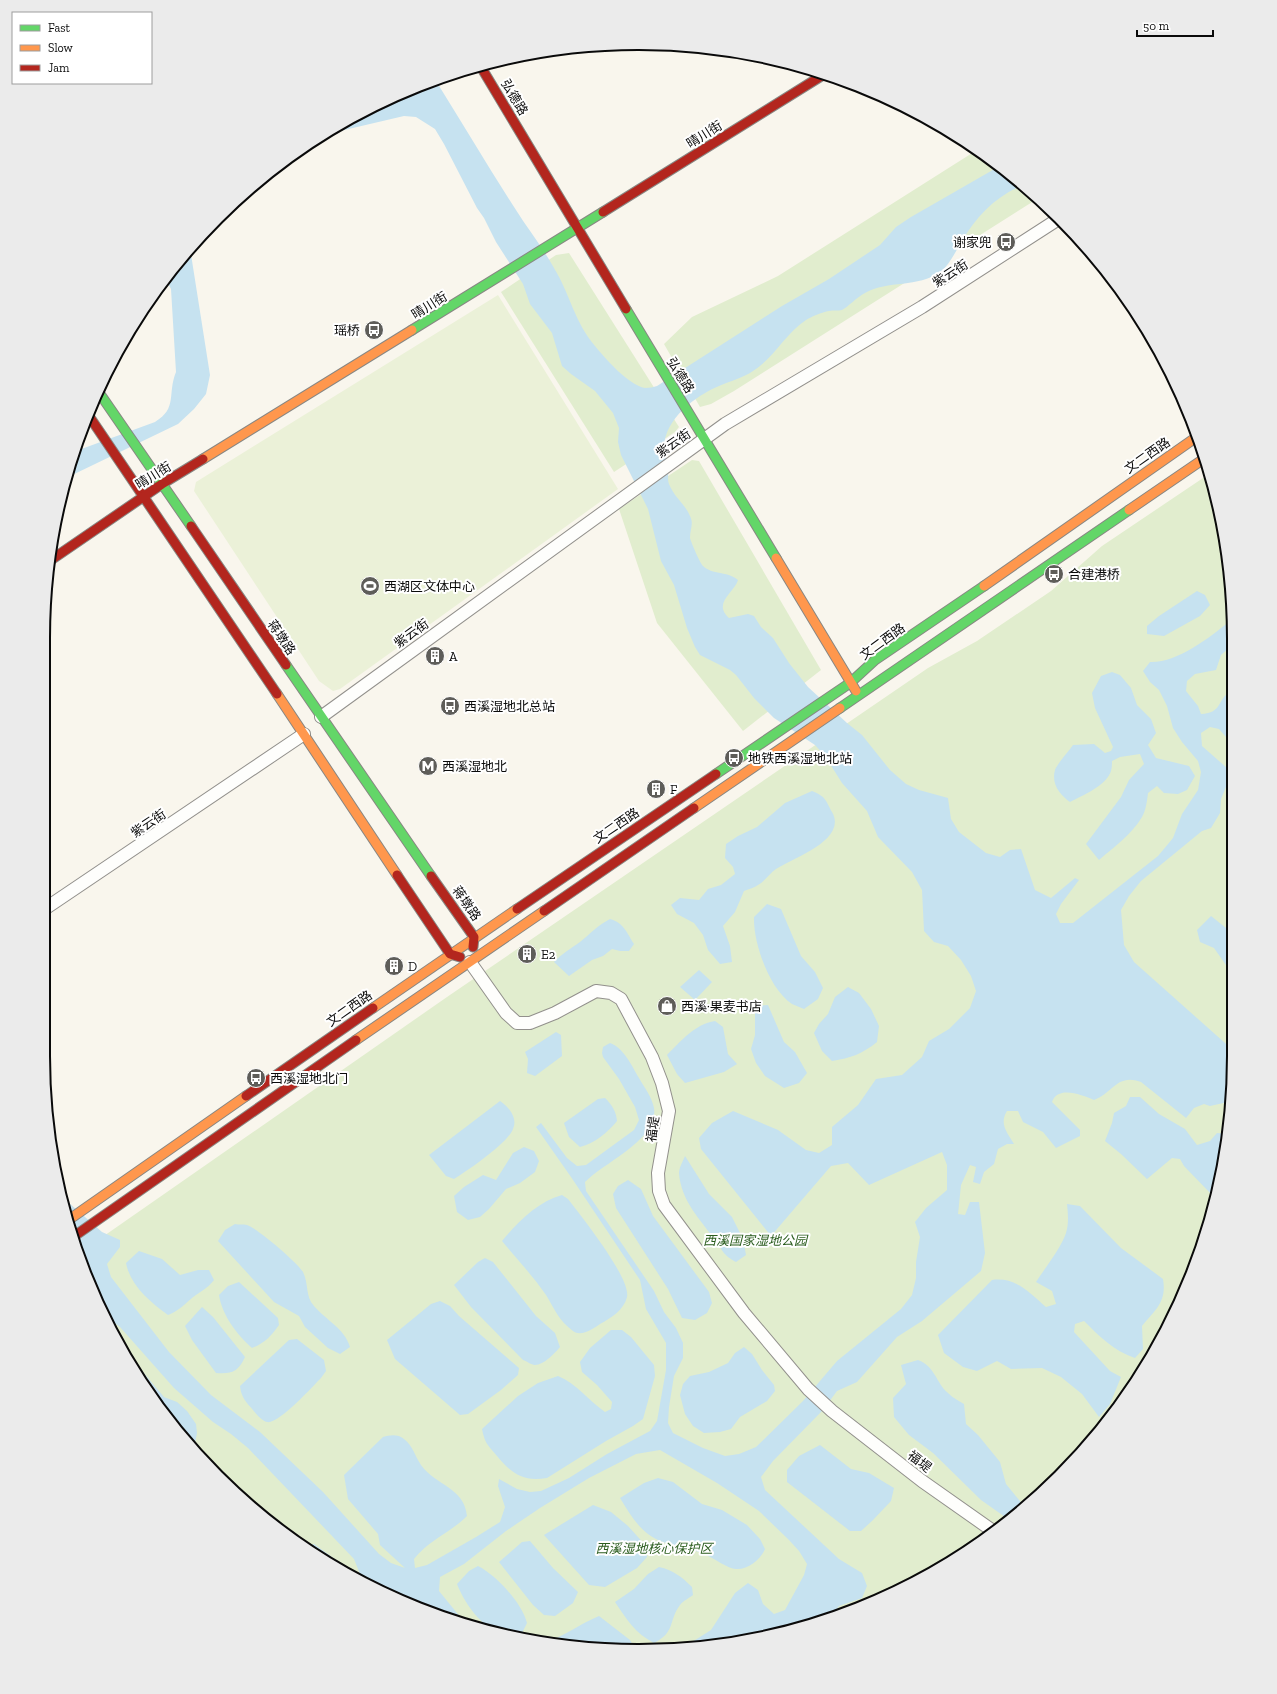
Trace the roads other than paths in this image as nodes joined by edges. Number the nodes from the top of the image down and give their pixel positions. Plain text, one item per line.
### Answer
1 (484, 71) edge
2 (818, 78) edge
3 (1055, 222) edge
4 (578, 228) junction
5 (102, 397) edge
6 (92, 420) edge
7 (704, 438) junction
8 (1192, 440) edge
9 (1200, 462) edge
10 (162, 484) junction
11 (143, 496) junction
12 (56, 557) edge
13 (850, 683) junction
14 (860, 696) junction
15 (321, 717) junction
16 (304, 734) junction
17 (50, 905) edge
18 (474, 937) junction
19 (450, 954) junction
20 (470, 962) junction
21 (73, 1217) edge
22 (78, 1234) edge
23 (989, 1528) edge

1 - 4 main road, 弘德路
2 - 4 main road, 晴川街
3 - 7 street, 紫云街
4 - 7 main road, 弘德路
4 - 10 main road, 晴川街
5 - 10 main road, 蒋墩路
6 - 11 main road
7 - 13 main road, 弘德路
7 - 15 street, 紫云街
8 - 13 main road, 文二西路
9 - 14 main road
10 - 11 main road, 晴川街
10 - 15 main road, 蒋墩路
11 - 12 main road, 晴川街
11 - 16 main road
13 - 14 main road, 弘德路
13 - 18 main road, 文二西路
14 - 20 main road
15 - 18 main road, 蒋墩路
16 - 17 street, 紫云街
16 - 19 main road
18 - 19 main road, 文二西路
18 - 20 main road, 蒋墩路
19 - 20 main road
19 - 21 main road, 文二西路
20 - 22 main road
20 - 23 street, 福堤

